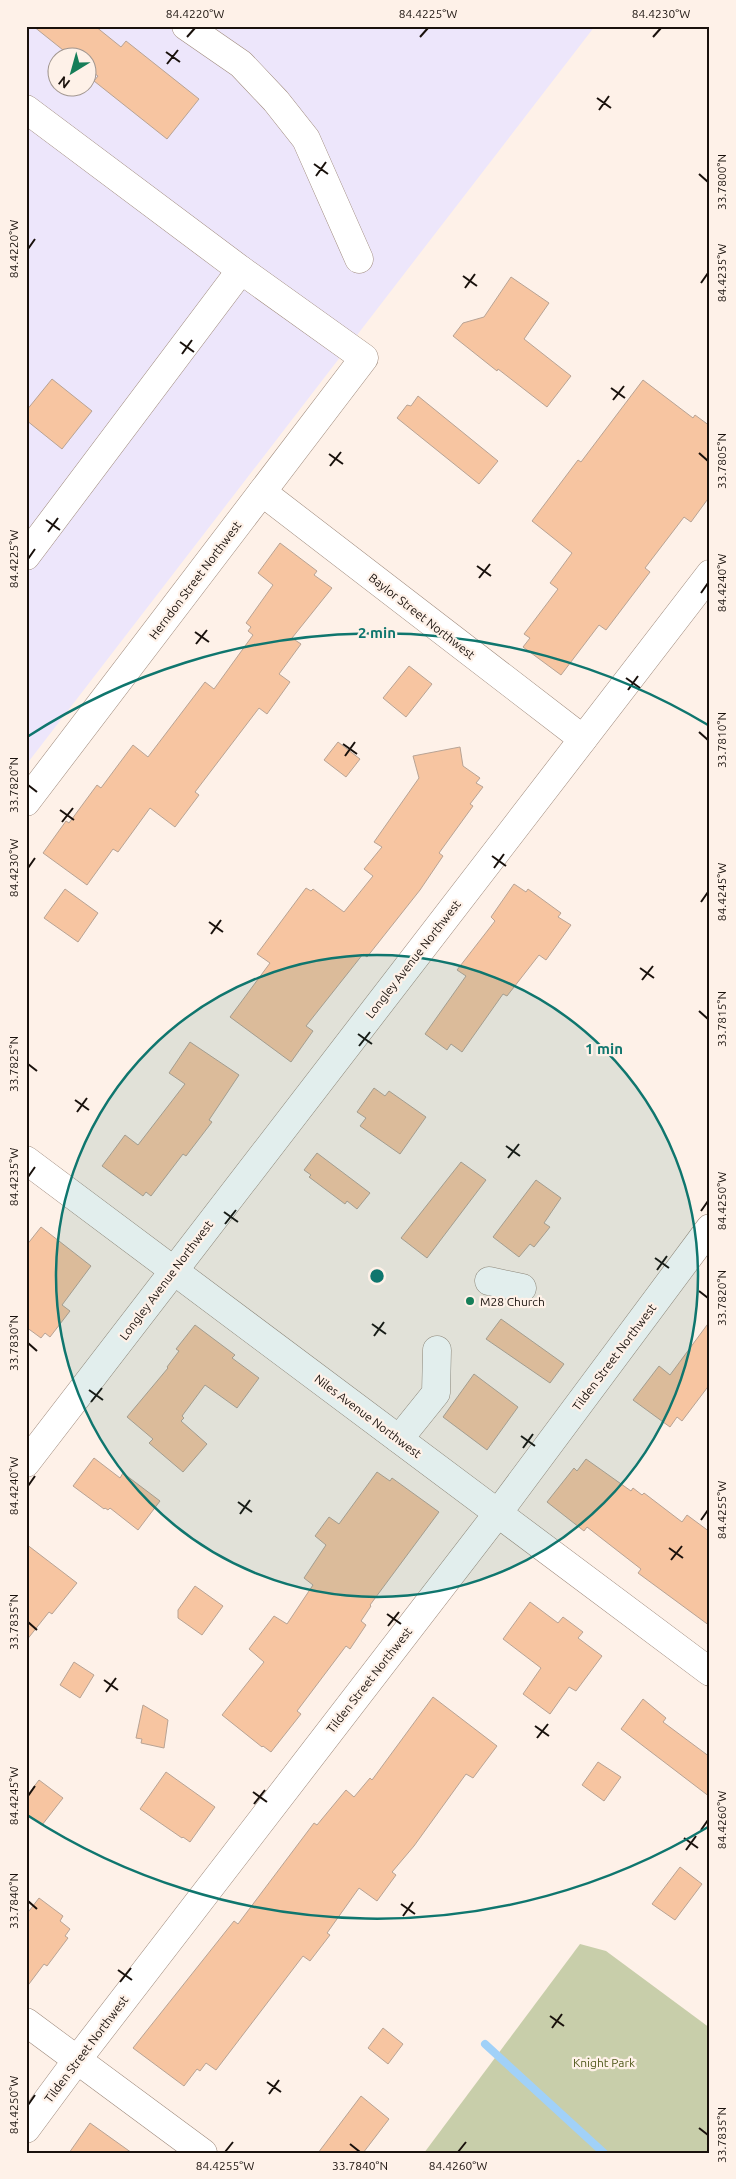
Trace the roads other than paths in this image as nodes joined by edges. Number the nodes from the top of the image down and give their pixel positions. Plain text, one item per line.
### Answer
1 (186, 26) edge
2 (26, 109) edge
3 (359, 259) dead end
4 (241, 270) junction
5 (262, 492) junction
6 (26, 556) edge
7 (710, 574) edge
8 (582, 739) junction
9 (26, 802) edge
10 (26, 1160) edge
11 (710, 1228) edge
12 (174, 1270) junction
13 (489, 1281) dead end
14 (522, 1288) dead end
15 (437, 1350) dead end
16 (399, 1438) junction
17 (26, 1463) edge
18 (498, 1513) junction
19 (710, 1672) edge
20 (26, 2022) edge
21 (77, 2060) junction
22 (26, 2129) edge
23 (203, 2153) edge

1 - 3 street
2 - 4 street
4 - 5 street, Herndon Street Northwest
4 - 6 street
5 - 8 street, Baylor Street Northwest
5 - 9 street, Herndon Street Northwest
7 - 8 street, Longley Avenue Northwest
8 - 12 street, Longley Avenue Northwest
10 - 12 street, Niles Avenue Northwest
11 - 18 street, Tilden Street Northwest
12 - 16 street, Niles Avenue Northwest
12 - 17 street, Longley Avenue Northwest
13 - 14 street
15 - 16 street
16 - 18 street, Niles Avenue Northwest
18 - 19 street, Niles Avenue Northwest
18 - 21 street, Tilden Street Northwest
20 - 21 street
21 - 22 street, Tilden Street Northwest
21 - 23 street

